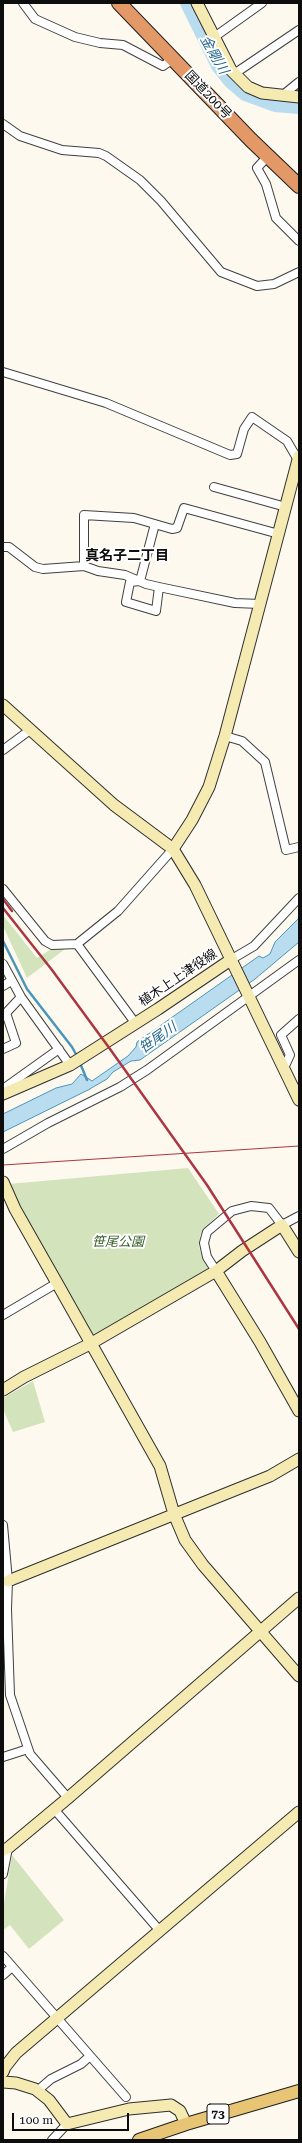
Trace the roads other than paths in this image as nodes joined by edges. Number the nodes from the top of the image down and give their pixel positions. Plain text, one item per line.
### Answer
1 (23, 3) edge
2 (118, 3) edge
3 (197, 3) edge
4 (262, 3) edge
5 (299, 30) edge
6 (213, 38) junction
7 (173, 59) junction
8 (234, 74) junction
9 (299, 82) edge
10 (283, 95) junction
11 (299, 97) edge
12 (3, 124) edge
13 (268, 156) junction
14 (299, 186) edge
15 (299, 241) edge
16 (299, 272) edge
17 (3, 374) edge
18 (298, 458) edge
19 (297, 476) edge
20 (214, 487) dead end
21 (286, 507) junction
22 (155, 524) junction
23 (279, 534) junction
24 (3, 547) edge
25 (84, 566) junction
26 (140, 581) junction
27 (159, 587) junction
28 (260, 604) junction
29 (3, 705) edge
30 (30, 730) junction
31 (225, 736) junction
32 (3, 750) edge
33 (299, 847) edge
34 (173, 849) junction
35 (3, 889) edge
36 (299, 898) edge
37 (77, 944) junction
38 (233, 961) junction
39 (3, 964) edge
40 (298, 966) edge
41 (11, 981) junction
42 (3, 986) edge
43 (249, 994) junction
44 (21, 997) junction
45 (299, 1020) edge
46 (136, 1024) junction
47 (3, 1049) edge
48 (59, 1049) junction
49 (70, 1065) junction
50 (284, 1068) junction
51 (3, 1090) edge
52 (3, 1094) edge
53 (299, 1100) edge
54 (3, 1149) edge
55 (3, 1182) edge
56 (299, 1216) edge
57 (282, 1225) junction
58 (299, 1252) edge
59 (216, 1271) junction
60 (56, 1283) junction
61 (3, 1315) edge
62 (90, 1344) junction
63 (3, 1390) edge
64 (299, 1411) edge
65 (299, 1459) edge
66 (174, 1514) junction
67 (3, 1525) edge
68 (6, 1581) edge
69 (299, 1598) edge
70 (260, 1632) junction
71 (299, 1676) edge
72 (6, 1698) edge
73 (28, 1749) junction
74 (3, 1757) edge
75 (68, 1798) junction
76 (54, 1809) junction
77 (299, 1812) edge
78 (5, 1849) edge
79 (3, 1874) edge
80 (160, 1931) junction
81 (3, 1956) edge
82 (12, 1967) junction
83 (3, 1975) edge
84 (60, 2021) junction
85 (90, 2056) junction
86 (3, 2072) edge
87 (3, 2082) edge
88 (37, 2091) junction
89 (299, 2091) edge
90 (126, 2097) dead end
91 (67, 2124) junction
92 (186, 2124) junction
93 (52, 2140) edge
94 (139, 2140) edge

1 - 7 street
2 - 7 highway, 国道200号
3 - 6 street
4 - 6 street
5 - 8 street
6 - 8 street
7 - 13 highway, 国道200号
8 - 10 street
9 - 10 street
10 - 11 street
12 - 16 street
13 - 14 highway, 国道200号
13 - 15 street
17 - 18 street
18 - 19 street
19 - 21 street
20 - 21 street
21 - 23 street
22 - 23 street
22 - 25 street
22 - 26 street
23 - 28 street
24 - 25 street
25 - 26 street
26 - 27 street
26 - 27 street
27 - 28 street
28 - 31 street
29 - 30 street
30 - 32 street
30 - 34 street
31 - 33 street
31 - 34 street
34 - 37 street
34 - 38 street
35 - 37 street
36 - 38 street
37 - 46 street
38 - 43 street, 植木上上津役線
38 - 46 street, 植木上上津役線
39 - 41 street
40 - 43 street
41 - 42 street
41 - 44 street
43 - 50 street, 植木上上津役線
43 - 54 street
44 - 47 street
44 - 48 street
45 - 50 street
46 - 49 street, 植木上上津役線
48 - 49 street
48 - 51 street
49 - 52 street, 植木上上津役線
50 - 53 street, 植木上上津役線
55 - 60 street
56 - 57 street
57 - 58 street
57 - 59 street
57 - 59 street
59 - 62 street
59 - 64 street
60 - 61 street
60 - 62 street
62 - 63 street
62 - 66 street
65 - 66 street
66 - 68 street
66 - 70 street
67 - 68 street
68 - 72 street
69 - 70 street
70 - 71 street
70 - 75 street
72 - 73 street
73 - 74 street
73 - 75 street
75 - 76 street
76 - 78 street
76 - 80 street
77 - 80 street
78 - 79 street
80 - 84 street
81 - 82 street
82 - 83 street
82 - 84 street
84 - 85 street
84 - 86 street
85 - 88 street
85 - 90 street
87 - 88 street
88 - 91 street
89 - 92 main road, 73
91 - 92 street
91 - 93 street
92 - 94 main road, 73

